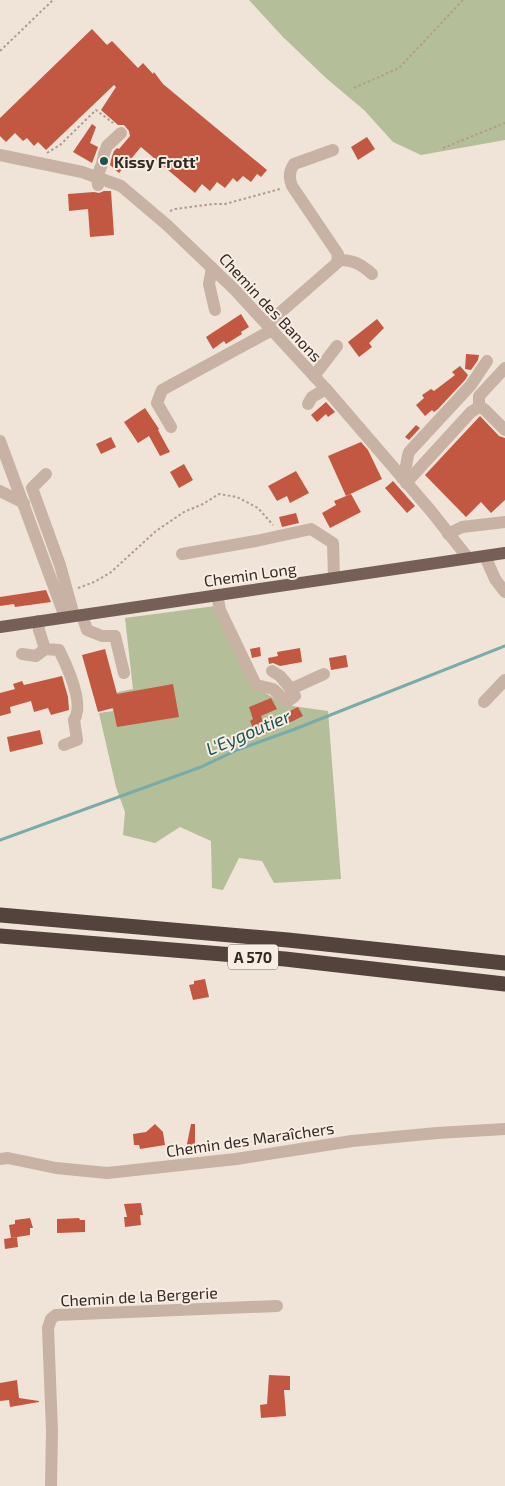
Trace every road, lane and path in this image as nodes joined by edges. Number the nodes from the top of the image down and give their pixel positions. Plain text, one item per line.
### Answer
1 (53, 0) edge
2 (463, 0) edge
3 (0, 51) edge
4 (354, 88) dead end
5 (505, 122) edge
6 (121, 133) joint
7 (443, 148) dead end
8 (333, 150) dead end
9 (42, 154) dead end
10 (0, 155) edge
11 (98, 182) junction
12 (294, 188) junction
13 (171, 218) dead end
14 (338, 260) junction
15 (212, 268) junction
16 (372, 274) dead end
17 (215, 310) dead end
18 (269, 327) junction
19 (336, 346) dead end
20 (487, 361) dead end
21 (505, 368) edge
22 (314, 376) junction
23 (326, 389) junction
24 (308, 404) dead end
25 (479, 407) junction
26 (171, 427) dead end
27 (505, 430) edge
28 (0, 441) edge
29 (46, 474) dead end
30 (404, 480) junction
31 (0, 491) edge
32 (24, 503) junction
33 (505, 522) edge
34 (290, 534) junction
35 (448, 534) junction
36 (505, 553) edge
37 (182, 554) dead end
38 (485, 556) junction
39 (468, 558) junction
40 (334, 578) junction
41 (67, 592) junction
42 (505, 592) edge
43 (217, 595) junction
44 (74, 616) junction
45 (38, 621) junction
46 (0, 627) edge
47 (45, 649) junction
48 (22, 654) dead end
49 (272, 671) dead end
50 (124, 673) dead end
51 (324, 674) dead end
52 (505, 680) edge
53 (292, 690) junction
54 (484, 702) dead end
55 (64, 744) dead end
56 (0, 915) edge
57 (0, 936) edge
58 (505, 963) edge
59 (420, 974) junction
60 (505, 984) edge
61 (505, 991) edge
62 (505, 1129) edge
63 (0, 1159) edge
64 (278, 1306) dead end
65 (51, 1486) edge

1 - 3 path
2 - 4 path
5 - 7 path
6 - 9 path
6 - 11 street
8 - 12 street
10 - 11 street, Chemin des Banons
11 - 15 street, Chemin des Banons
12 - 13 path
12 - 14 street
14 - 16 street
14 - 18 street
15 - 17 street
15 - 18 street, Chemin des Banons
18 - 22 street, Chemin des Banons
18 - 26 street
19 - 22 street
20 - 30 street
21 - 25 street
22 - 23 street, Chemin des Banons
23 - 24 street
23 - 30 street, Chemin des Banons
25 - 27 street
25 - 30 street
28 - 32 street
29 - 41 street
30 - 35 street, Chemin des Banons
31 - 32 street
32 - 44 street
33 - 35 street
34 - 37 street
34 - 40 street
34 - 41 path
35 - 39 street, Chemin des Banons
36 - 38 main road, Chemin Long
38 - 39 main road, Chemin Long
38 - 42 street
39 - 40 main road, Chemin Long
40 - 43 main road, Chemin Long
41 - 44 street
43 - 44 main road, Chemin Long
43 - 53 street
44 - 45 main road, Chemin Long
44 - 50 street
45 - 46 main road, Chemin Long
45 - 47 street
47 - 48 street
47 - 55 street
49 - 53 street
51 - 53 street
52 - 54 street
56 - 58 highway, A 570
57 - 59 highway, A 570
59 - 60 highway, A 570
59 - 61 highway
62 - 63 street, Chemin des Maraîchers
64 - 65 street, Chemin de la Bergerie

